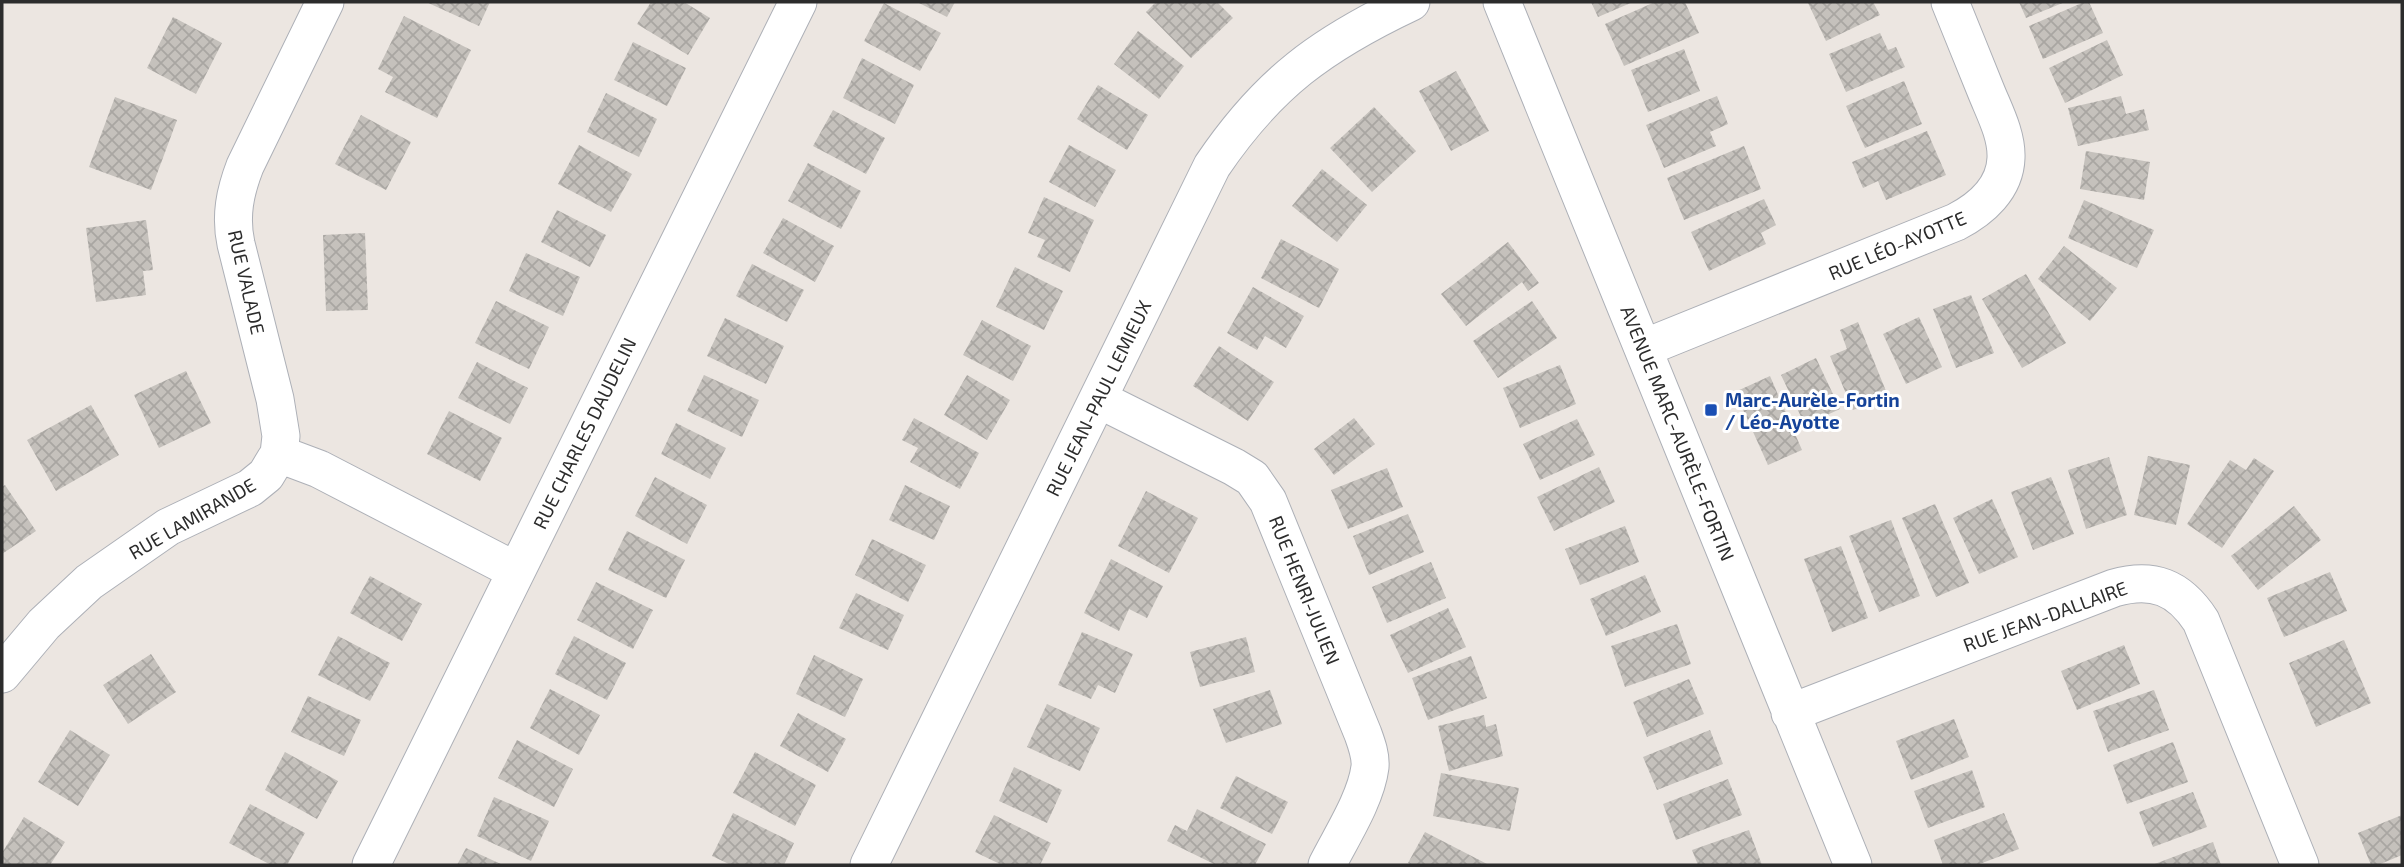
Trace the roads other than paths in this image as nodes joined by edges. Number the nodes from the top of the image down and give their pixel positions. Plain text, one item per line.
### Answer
1 (325, 2) edge
2 (798, 2) edge
3 (1411, 2) edge
4 (1502, 2) edge
5 (1950, 2) edge
6 (1644, 348) junction
7 (1098, 399) junction
8 (279, 454) junction
9 (516, 570) junction
10 (2, 674) edge
11 (1790, 713) junction
12 (371, 865) edge
13 (869, 865) edge
14 (1327, 865) edge
15 (1853, 865) edge
16 (2300, 865) edge

1 - 8 street, RUE VALADE
2 - 9 street, RUE CHARLES DAUDELIN
3 - 7 street, RUE JEAN-PAUL LEMIEUX
4 - 6 street, AVENUE MARC-AURÈLE-FORTIN
5 - 6 street, RUE LÉO-AYOTTE
6 - 11 street, AVENUE MARC-AURÈLE-FORTIN
7 - 13 street, RUE JEAN-PAUL LEMIEUX
7 - 14 street, RUE HENRI-JULIEN
8 - 9 street
8 - 10 street, RUE LAMIRANDE
9 - 12 street, RUE CHARLES DAUDELIN
11 - 15 street, AVENUE MARC-AURÈLE-FORTIN
11 - 16 street, RUE JEAN-DALLAIRE

